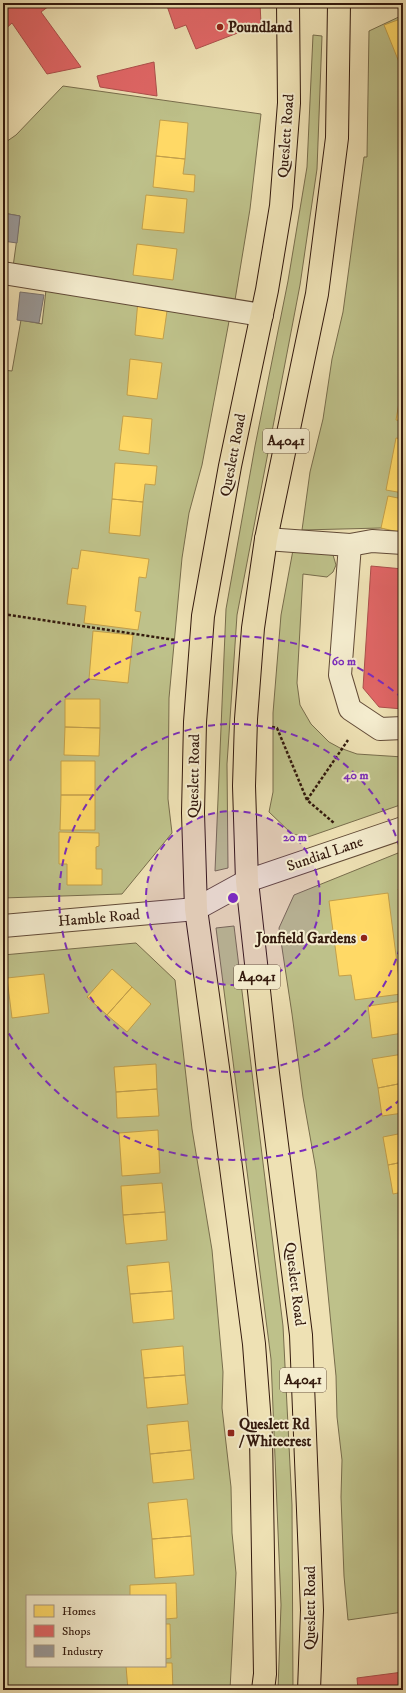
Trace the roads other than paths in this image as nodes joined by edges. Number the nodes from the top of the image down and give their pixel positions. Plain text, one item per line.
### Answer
1 (288, 3) edge
2 (300, 3) edge
3 (330, 3) edge
4 (339, 3) edge
5 (339, 24) junction
6 (288, 25) junction
7 (3, 273) edge
8 (262, 315) junction
9 (266, 539) junction
10 (403, 543) edge
11 (350, 545) junction
12 (403, 728) edge
13 (403, 828) edge
14 (247, 881) junction
15 (196, 909) junction
16 (3, 926) edge
17 (263, 1690) edge
18 (309, 1690) edge

1 - 6 highway, Queslett Road / A4041
2 - 6 highway
3 - 5 highway
4 - 5 highway, Queslett Road / A4041
5 - 9 highway, Queslett Road / A4041
6 - 8 highway, Queslett Road / A4041
7 - 8 street
8 - 15 highway, Queslett Road / A4041
9 - 11 street
9 - 14 highway, Queslett Road / A4041
10 - 11 street
11 - 12 street
13 - 14 street, Sundial Lane
14 - 15 street
14 - 18 highway, Queslett Road / A4041
15 - 16 street, Hamble Road
15 - 17 highway, Queslett Road / A4041

